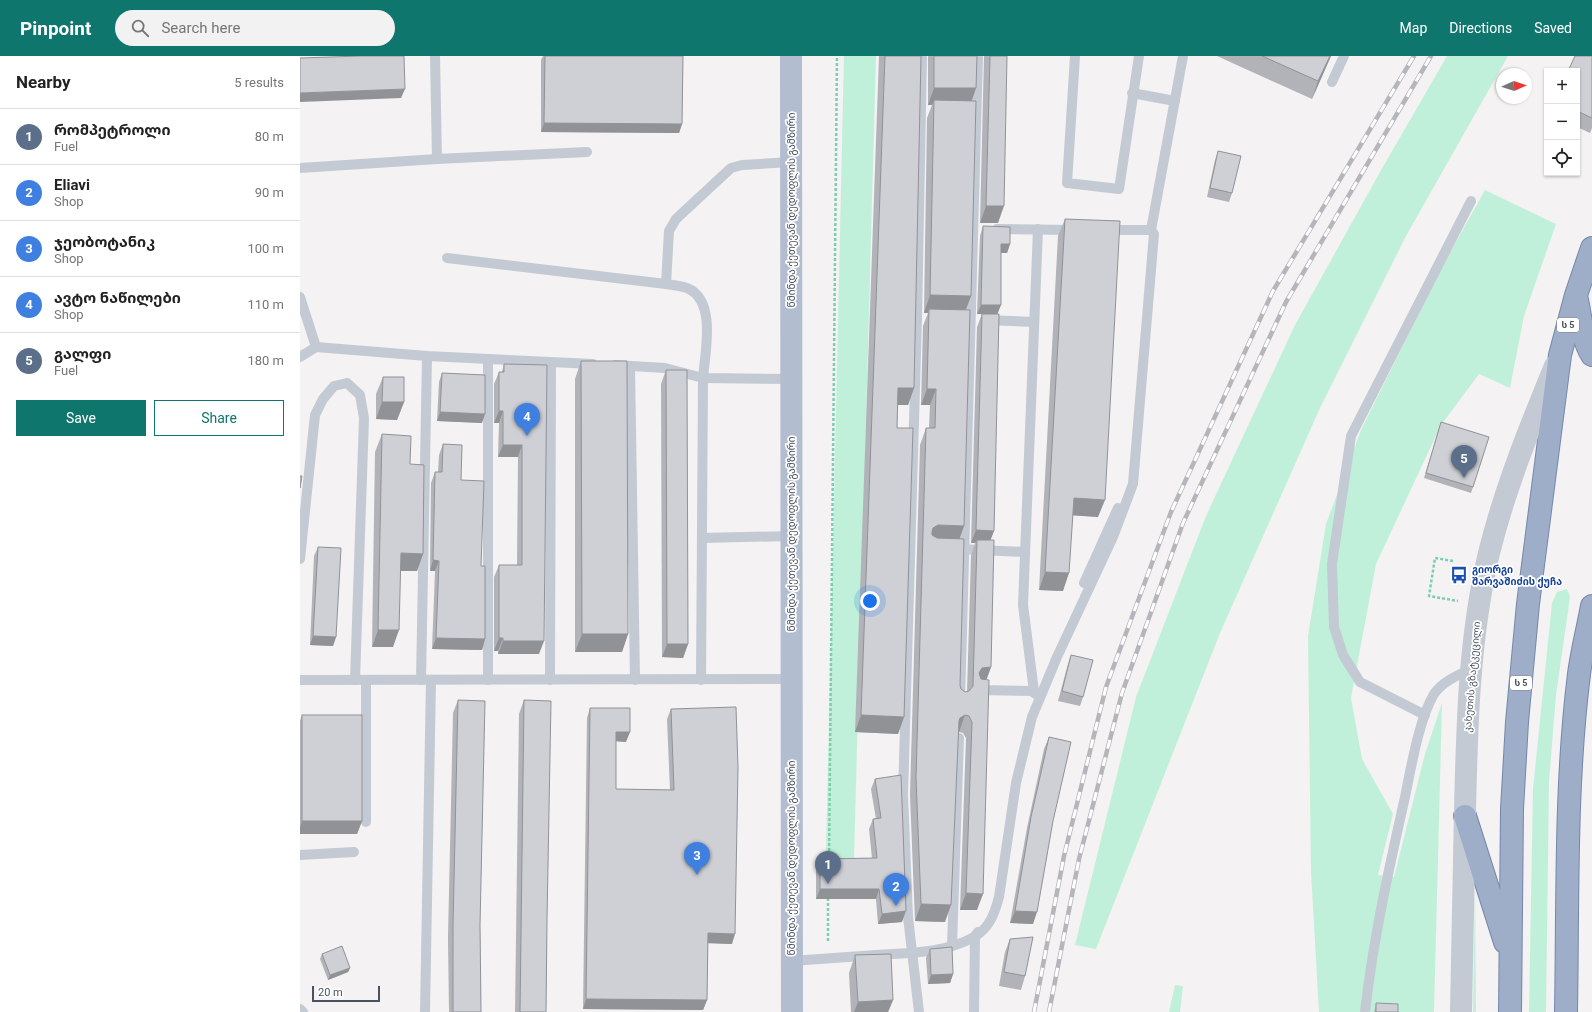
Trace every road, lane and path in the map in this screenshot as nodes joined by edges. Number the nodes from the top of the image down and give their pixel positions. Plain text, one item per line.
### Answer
1 (435, 56) edge
2 (791, 56) edge
3 (837, 56) edge
4 (922, 56) edge
5 (978, 56) edge
6 (1075, 56) edge
7 (1139, 56) edge
8 (1183, 56) edge
9 (1344, 56) edge
10 (1332, 82) dead end
11 (1132, 93) junction
12 (1174, 101) junction
13 (587, 152) dead end
14 (436, 159) junction
15 (791, 162) junction
16 (300, 168) edge
17 (1471, 201) dead end
18 (983, 229) junction
19 (1038, 229) junction
20 (1149, 230) junction
21 (1592, 248) edge
22 (447, 258) dead end
23 (666, 284) junction
24 (1576, 295) junction
25 (300, 297) edge
26 (968, 320) junction
27 (1034, 322) junction
28 (316, 347) junction
29 (1560, 355) junction
30 (1592, 355) edge
31 (427, 356) junction
32 (300, 357) edge
33 (488, 359) junction
34 (551, 362) junction
35 (630, 366) junction
36 (703, 378) junction
37 (791, 379) junction
38 (791, 536) junction
39 (702, 538) junction
40 (944, 548) edge
41 (964, 549) junction
42 (1025, 552) junction
43 (300, 559) edge
44 (1453, 561) dead end
45 (1478, 605) junction
46 (1592, 606) edge
47 (1592, 648) edge
48 (1471, 669) junction
49 (1579, 673) junction
50 (791, 679) junction
51 (300, 680) edge
52 (355, 680) junction
53 (366, 680) junction
54 (426, 680) junction
55 (488, 680) junction
56 (550, 680) junction
57 (636, 680) junction
58 (701, 680) junction
59 (979, 690) edge
60 (1036, 693) junction
61 (960, 702) edge
62 (1425, 715) junction
63 (958, 738) edge
64 (1465, 816) junction
65 (366, 822) dead end
66 (354, 852) dead end
67 (300, 855) edge
68 (829, 863) edge
69 (828, 895) edge
70 (975, 936) junction
71 (952, 946) junction
72 (912, 952) junction
73 (828, 958) junction
74 (792, 961) junction
75 (1511, 961) junction
76 (300, 1009) edge
77 (303, 1012) edge
78 (425, 1012) edge
79 (792, 1012) edge
80 (919, 1012) edge
81 (974, 1012) edge
82 (1365, 1012) edge
83 (1461, 1012) edge
84 (1510, 1012) edge
85 (1566, 1012) edge

1 - 14 lane
2 - 15 main road, წმინდა ქეთევან დედოფლის გამზირი
3 - 68 path
4 - 72 lane
5 - 18 lane
6 - 11 lane
7 - 11 lane
8 - 12 lane
9 - 10 lane
11 - 12 lane
12 - 20 lane
13 - 14 lane
14 - 16 lane
15 - 23 lane
15 - 37 main road, წმინდა ქეთევან დედოფლის გამზირი
17 - 62 lane
18 - 19 lane
18 - 26 lane
19 - 20 lane
19 - 27 lane
20 - 60 lane
21 - 24 highway, კახეთის გზატკეცილი / ს 5
22 - 23 lane
23 - 36 lane
24 - 29 highway, კახეთის გზატკეცილი / ს 5
24 - 30 highway
25 - 28 lane
26 - 27 lane
26 - 41 lane
27 - 42 lane
28 - 31 lane
28 - 32 lane
29 - 45 street, კახეთის გზატკეცილი
29 - 75 highway, კახეთის გზატკეცილი / ს 5
31 - 33 lane
31 - 54 lane
33 - 34 lane
33 - 55 lane
34 - 35 lane
34 - 56 lane
35 - 36 lane
35 - 57 lane
36 - 37 lane
36 - 39 lane
37 - 38 main road, წმინდა ქეთევან დედოფლის გამზირი
38 - 39 lane
38 - 50 main road, წმინდა ქეთევან დედოფლის გამზირი
39 - 58 lane
40 - 41 lane
41 - 42 lane
41 - 61 lane
42 - 60 lane
43 - 52 lane
44 - 45 path
45 - 48 street, კახეთის გზატკეცილი
46 - 49 highway
47 - 49 highway
48 - 62 lane
48 - 64 street, კახეთის გზატკეცილი
49 - 85 highway
50 - 58 lane
50 - 74 main road, წმინდა ქეთევან დედოფლის გამზირი
51 - 52 lane
52 - 53 lane
53 - 54 lane
53 - 65 lane
54 - 55 lane
54 - 78 lane
55 - 56 lane
56 - 57 lane
57 - 58 lane
59 - 60 lane
60 - 70 lane
62 - 82 lane
63 - 71 lane
64 - 75 highway
64 - 83 street, კახეთის გზატკეცილი
66 - 67 lane
69 - 73 path
70 - 71 lane
70 - 81 lane
71 - 72 lane
72 - 73 lane
72 - 80 lane
73 - 74 lane
74 - 79 main road, წმინდა ქეთევან დედოფლის გამზირი
75 - 84 highway, კახეთის გზატკეცილი / ს 5
76 - 77 lane

